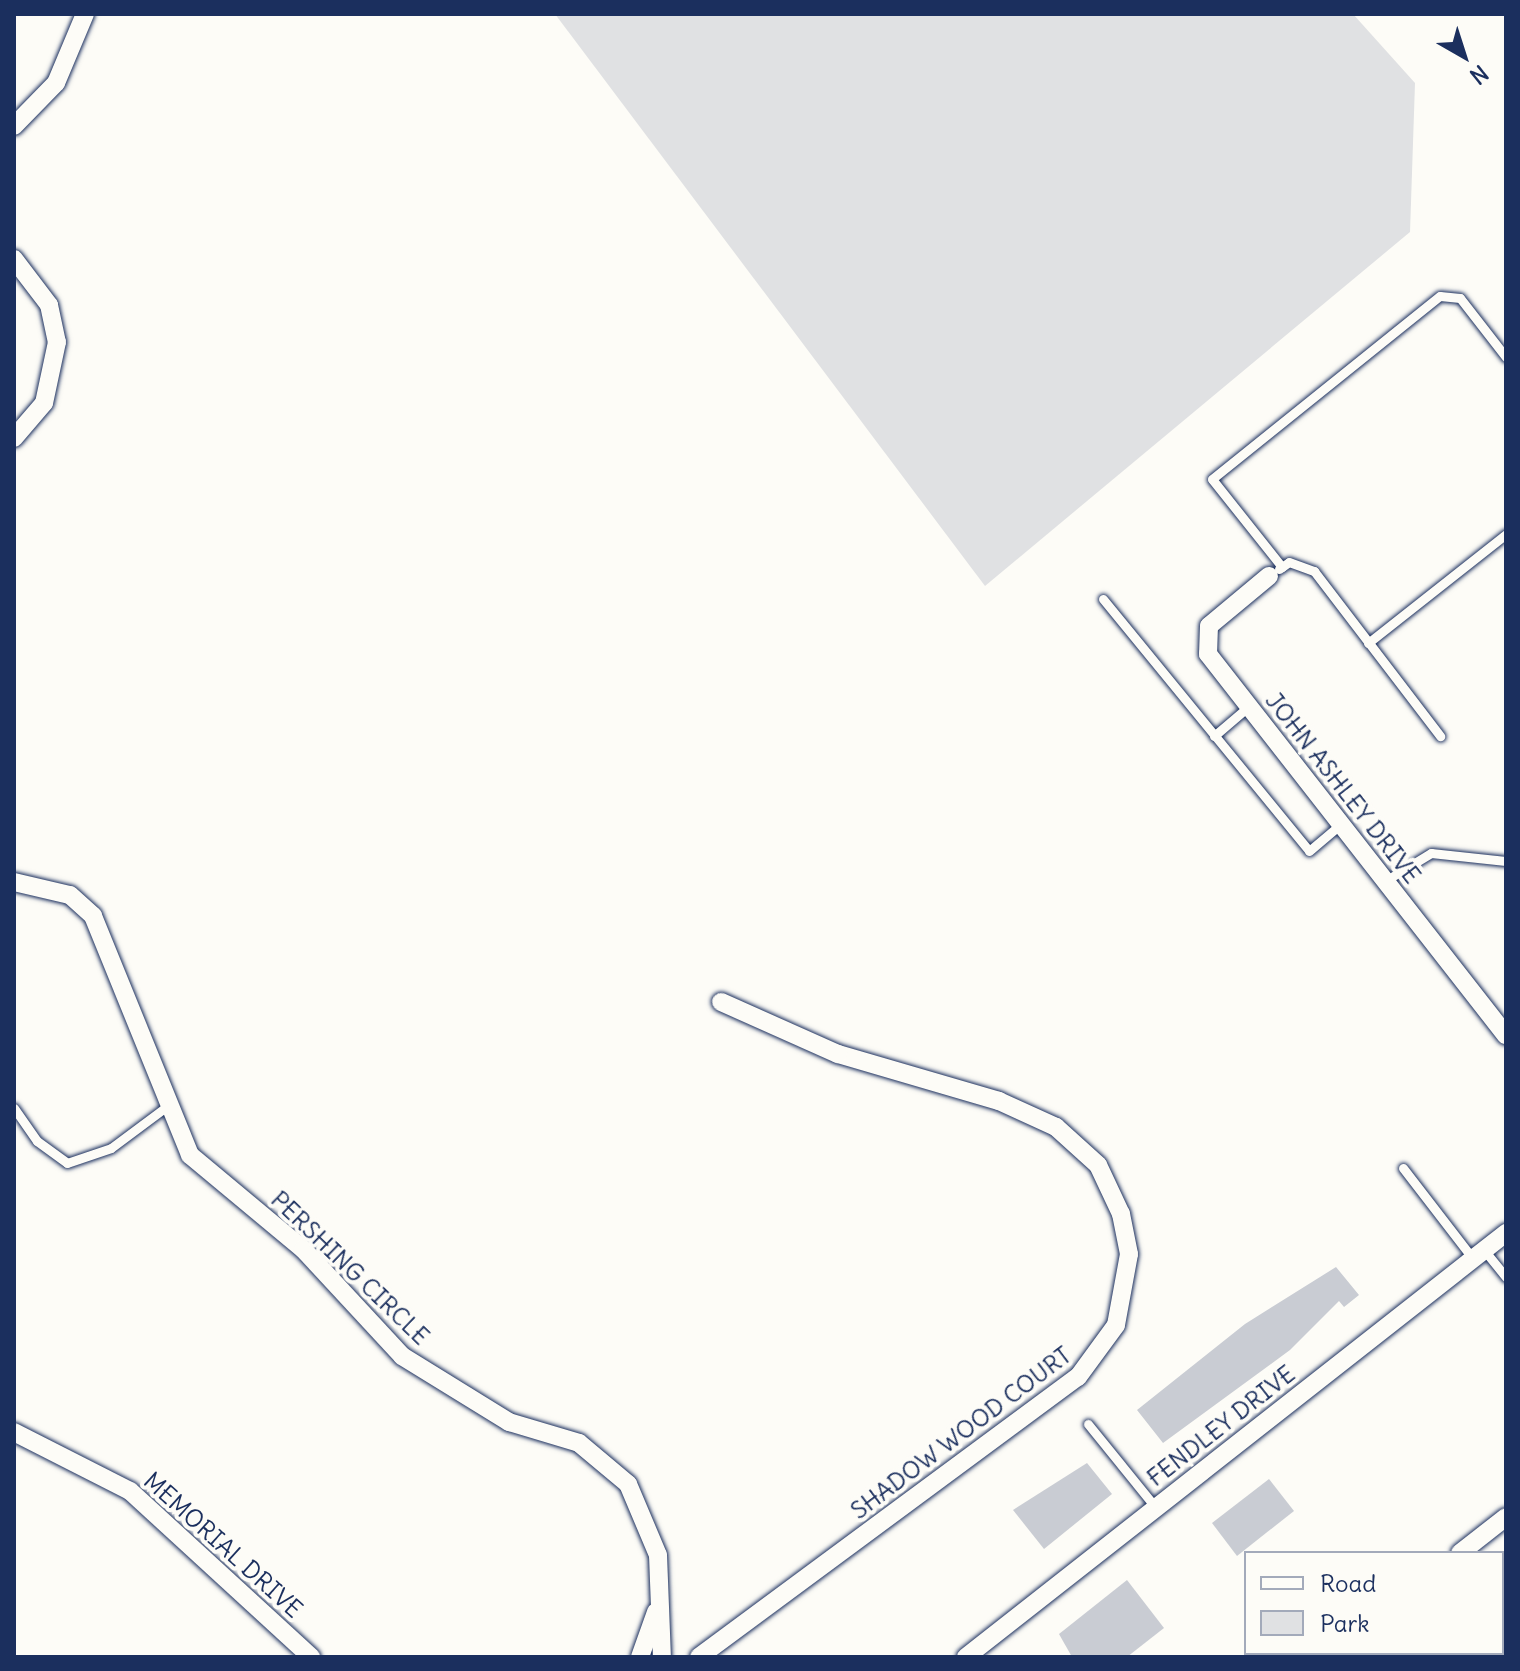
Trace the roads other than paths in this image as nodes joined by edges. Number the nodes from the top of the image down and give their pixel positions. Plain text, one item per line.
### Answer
1 (85, 14) edge
2 (14, 126) edge
3 (14, 259) edge
4 (1506, 357) edge
5 (14, 438) edge
6 (1506, 534) edge
7 (1276, 572) junction
8 (1103, 599) dead end
9 (1368, 643) junction
10 (1249, 706) junction
11 (1214, 736) junction
12 (1440, 736) dead end
13 (1341, 824) junction
14 (1506, 861) edge
15 (1385, 881) junction
16 (14, 882) edge
17 (721, 1002) dead end
18 (1506, 1036) edge
19 (166, 1107) junction
20 (14, 1108) edge
21 (1403, 1168) dead end
22 (1506, 1233) edge
23 (1479, 1255) junction
24 (1506, 1277) edge
25 (1088, 1424) dead end
26 (14, 1432) edge
27 (1156, 1508) junction
28 (1506, 1517) edge
29 (1463, 1551) edge
30 (662, 1590) junction
31 (705, 1655) edge
32 (970, 1656) edge
33 (311, 1657) edge
34 (640, 1657) edge
35 (662, 1657) edge

1 - 2 street
3 - 5 street
4 - 7 lane
6 - 9 lane
7 - 9 lane
7 - 10 street, JOHN ASHLEY DRIVE
8 - 11 lane
9 - 12 lane
10 - 11 lane
10 - 13 street, JOHN ASHLEY DRIVE
11 - 13 lane
13 - 15 street, JOHN ASHLEY DRIVE
14 - 15 lane
15 - 18 street, JOHN ASHLEY DRIVE
16 - 19 street, PERSHING CIRCLE
17 - 31 street, SHADOW WOOD COURT
19 - 20 lane
19 - 30 street, PERSHING CIRCLE
21 - 23 lane
22 - 23 street, FENDLEY DRIVE
23 - 24 lane
23 - 27 street, FENDLEY DRIVE
25 - 27 lane
26 - 33 street, MEMORIAL DRIVE
27 - 32 street, FENDLEY DRIVE
28 - 29 street
30 - 34 street
30 - 35 street, PERSHING CIRCLE

